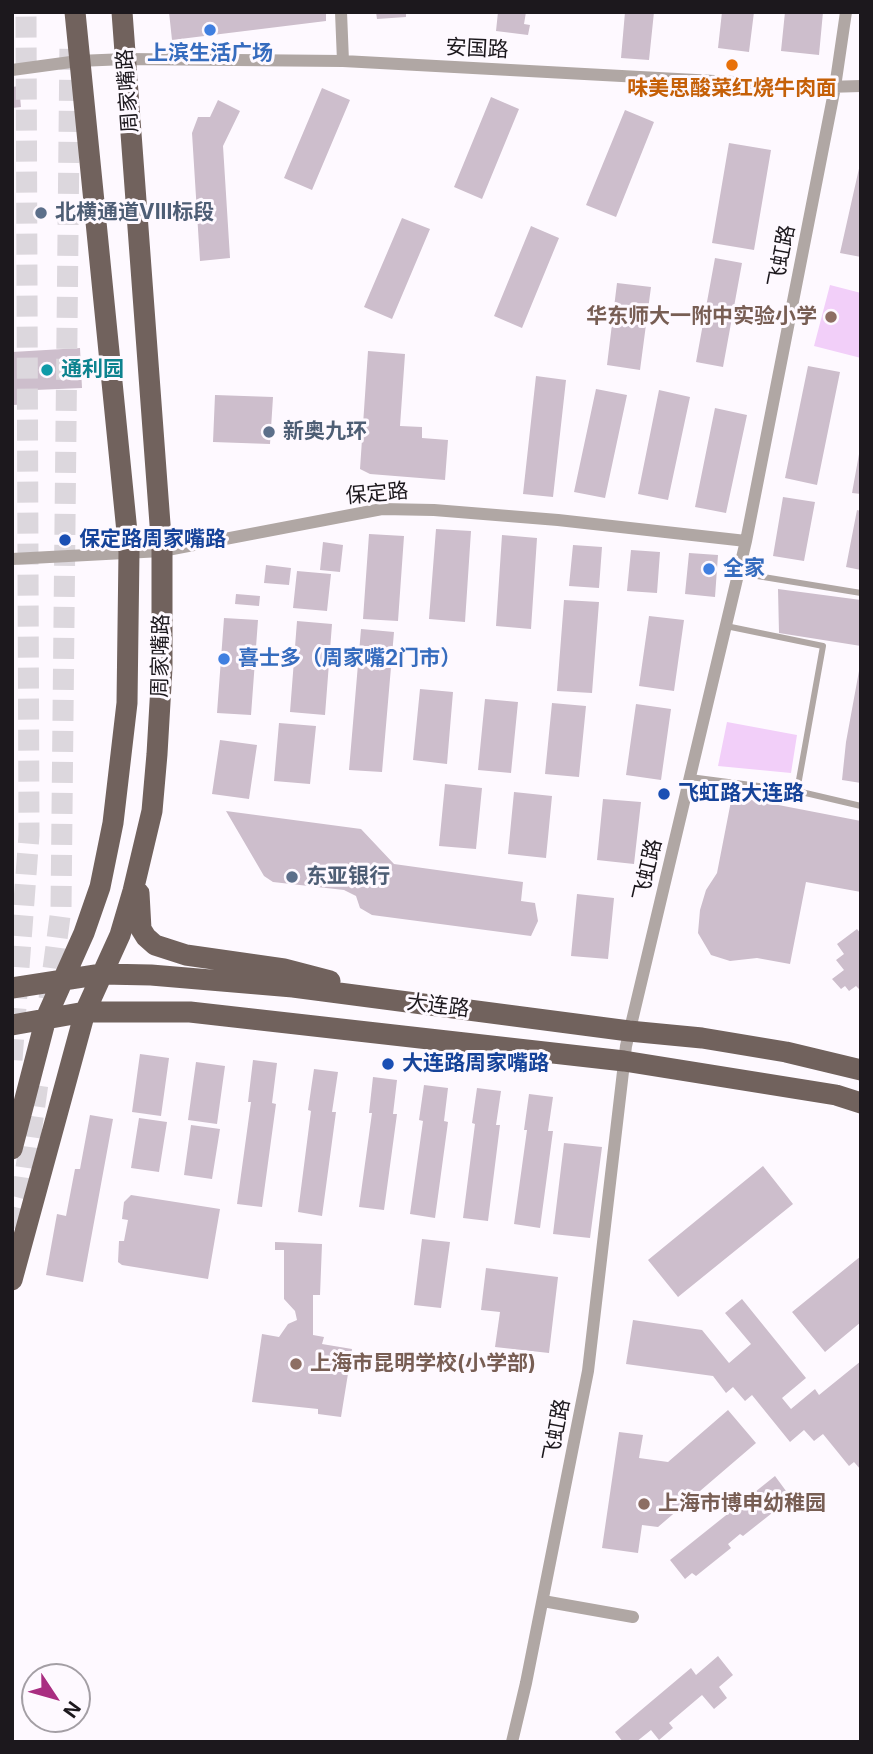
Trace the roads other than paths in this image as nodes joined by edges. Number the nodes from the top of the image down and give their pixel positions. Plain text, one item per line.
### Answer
1 (75, 12) edge
2 (122, 12) edge
3 (341, 12) edge
4 (846, 12) edge
5 (127, 59) junction
6 (78, 61) junction
7 (343, 61) junction
8 (12, 70) edge
9 (861, 86) edge
10 (831, 87) junction
11 (746, 541) junction
12 (162, 551) junction
13 (129, 552) junction
14 (12, 559) edge
15 (739, 573) junction
16 (861, 593) edge
17 (726, 626) junction
18 (690, 777) junction
19 (797, 791) junction
20 (861, 806) edge
21 (145, 841) junction
22 (102, 974) junction
23 (61, 980) junction
24 (12, 988) edge
25 (371, 997) junction
26 (85, 1012) junction
27 (46, 1018) junction
28 (12, 1025) edge
29 (629, 1031) junction
30 (624, 1061) junction
31 (861, 1070) edge
32 (861, 1103) edge
33 (12, 1149) edge
34 (12, 1280) edge
35 (543, 1601) junction
36 (633, 1617) dead end
37 (512, 1742) edge

1 - 6 main road, 周家嘴路
2 - 5 main road, 周家嘴路
3 - 7 street
4 - 10 street, 飞虹路
5 - 6 street, 安国路
5 - 7 street, 安国路
5 - 12 main road, 周家嘴路
6 - 8 street
6 - 13 main road, 周家嘴路
7 - 10 street, 安国路
9 - 10 street, 安国路
10 - 11 street, 飞虹路
11 - 12 street, 保定路
11 - 15 street, 飞虹路
12 - 13 street, 保定路
12 - 21 main road, 周家嘴路
13 - 14 street, 保定路
13 - 23 main road, 周家嘴路
15 - 16 lane
15 - 17 street, 飞虹路
17 - 18 street, 飞虹路
17 - 19 lane
18 - 19 lane
18 - 29 street, 飞虹路
19 - 20 lane
21 - 22 main road, 周家嘴路
21 - 25 main road
22 - 23 main road, 大连路
22 - 25 main road, 大连路
22 - 26 main road, 周家嘴路
23 - 24 main road, 大连路
23 - 27 main road, 周家嘴路
25 - 29 main road, 大连路
26 - 27 main road, 大连路
26 - 30 main road, 大连路
26 - 34 main road, 周家嘴路
27 - 28 main road, 大连路
27 - 33 main road, 周家嘴路
29 - 30 street, 飞虹路
29 - 31 main road, 大连路
30 - 32 main road, 大连路
30 - 35 street, 飞虹路
35 - 36 street
35 - 37 street, 飞虹路

